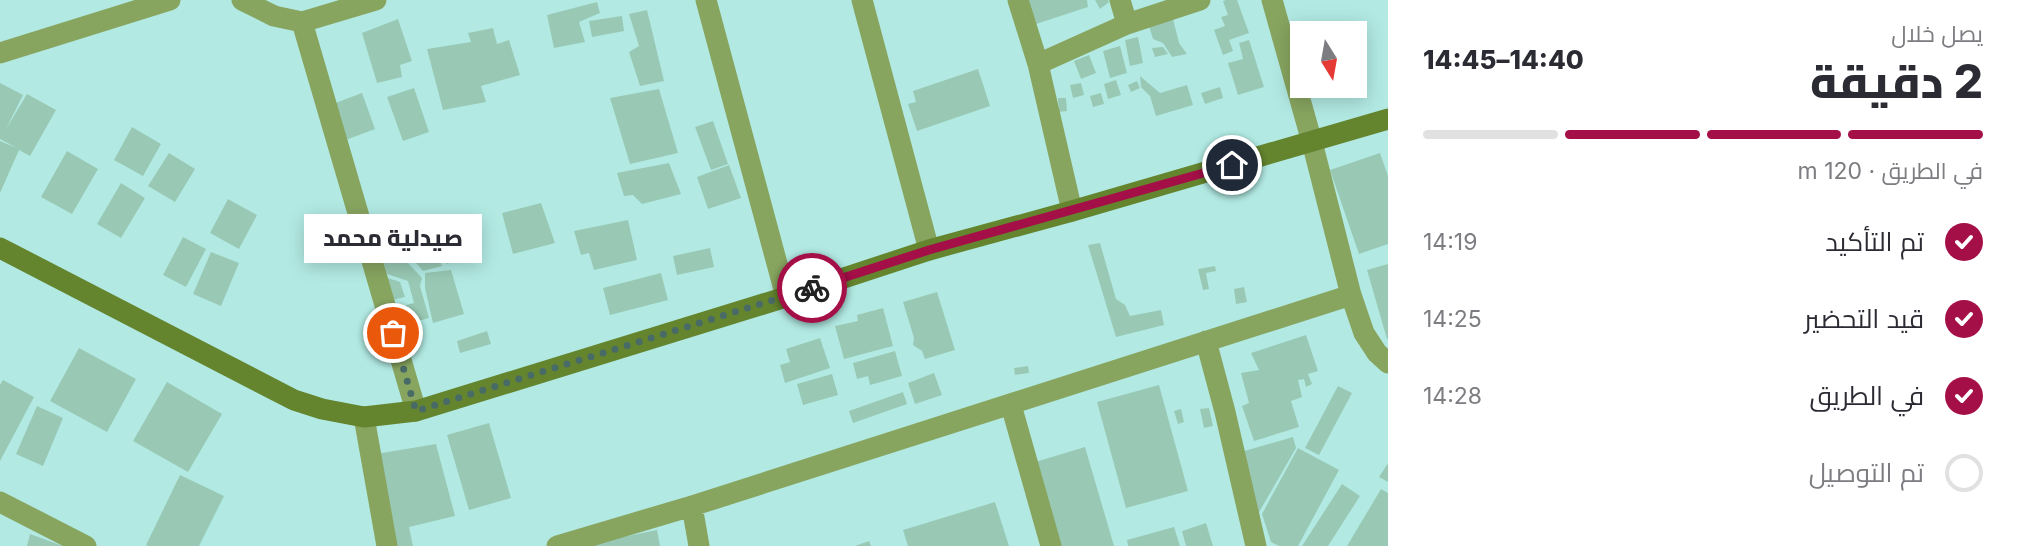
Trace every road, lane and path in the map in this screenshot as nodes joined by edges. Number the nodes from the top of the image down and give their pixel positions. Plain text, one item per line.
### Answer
1 (170, 0) edge
2 (242, 0) edge
3 (376, 0) edge
4 (706, 0) edge
5 (862, 0) edge
6 (1018, 0) edge
7 (1120, 0) edge
8 (1200, 0) edge
9 (1272, 0) edge
10 (302, 22) junction
11 (1128, 24) junction
12 (0, 54) edge
13 (1038, 64) junction
14 (1388, 119) edge
15 (1312, 142) junction
16 (1072, 211) junction
17 (0, 248) edge
18 (929, 250) junction
19 (1351, 295) junction
20 (786, 297) junction
21 (1206, 341) junction
22 (1388, 363) edge
23 (1011, 405) junction
24 (416, 411) junction
25 (364, 417) junction
26 (0, 502) edge
27 (692, 506) junction
28 (86, 546) edge
29 (387, 546) edge
30 (557, 546) edge
31 (699, 546) edge
32 (1051, 546) edge
33 (1256, 546) edge

1 - 12 street
2 - 10 street
3 - 10 street
4 - 20 street
5 - 18 street
6 - 13 street
7 - 11 street
8 - 11 street
9 - 15 street
10 - 24 street
11 - 13 street
13 - 16 street
14 - 15 street
15 - 16 street
15 - 19 street
16 - 18 street
17 - 25 street
18 - 20 street
19 - 21 street
19 - 22 street
20 - 24 street
21 - 23 street
21 - 33 street
23 - 27 street
23 - 32 street
24 - 25 street
25 - 29 street
26 - 28 street
27 - 30 street
27 - 31 street

